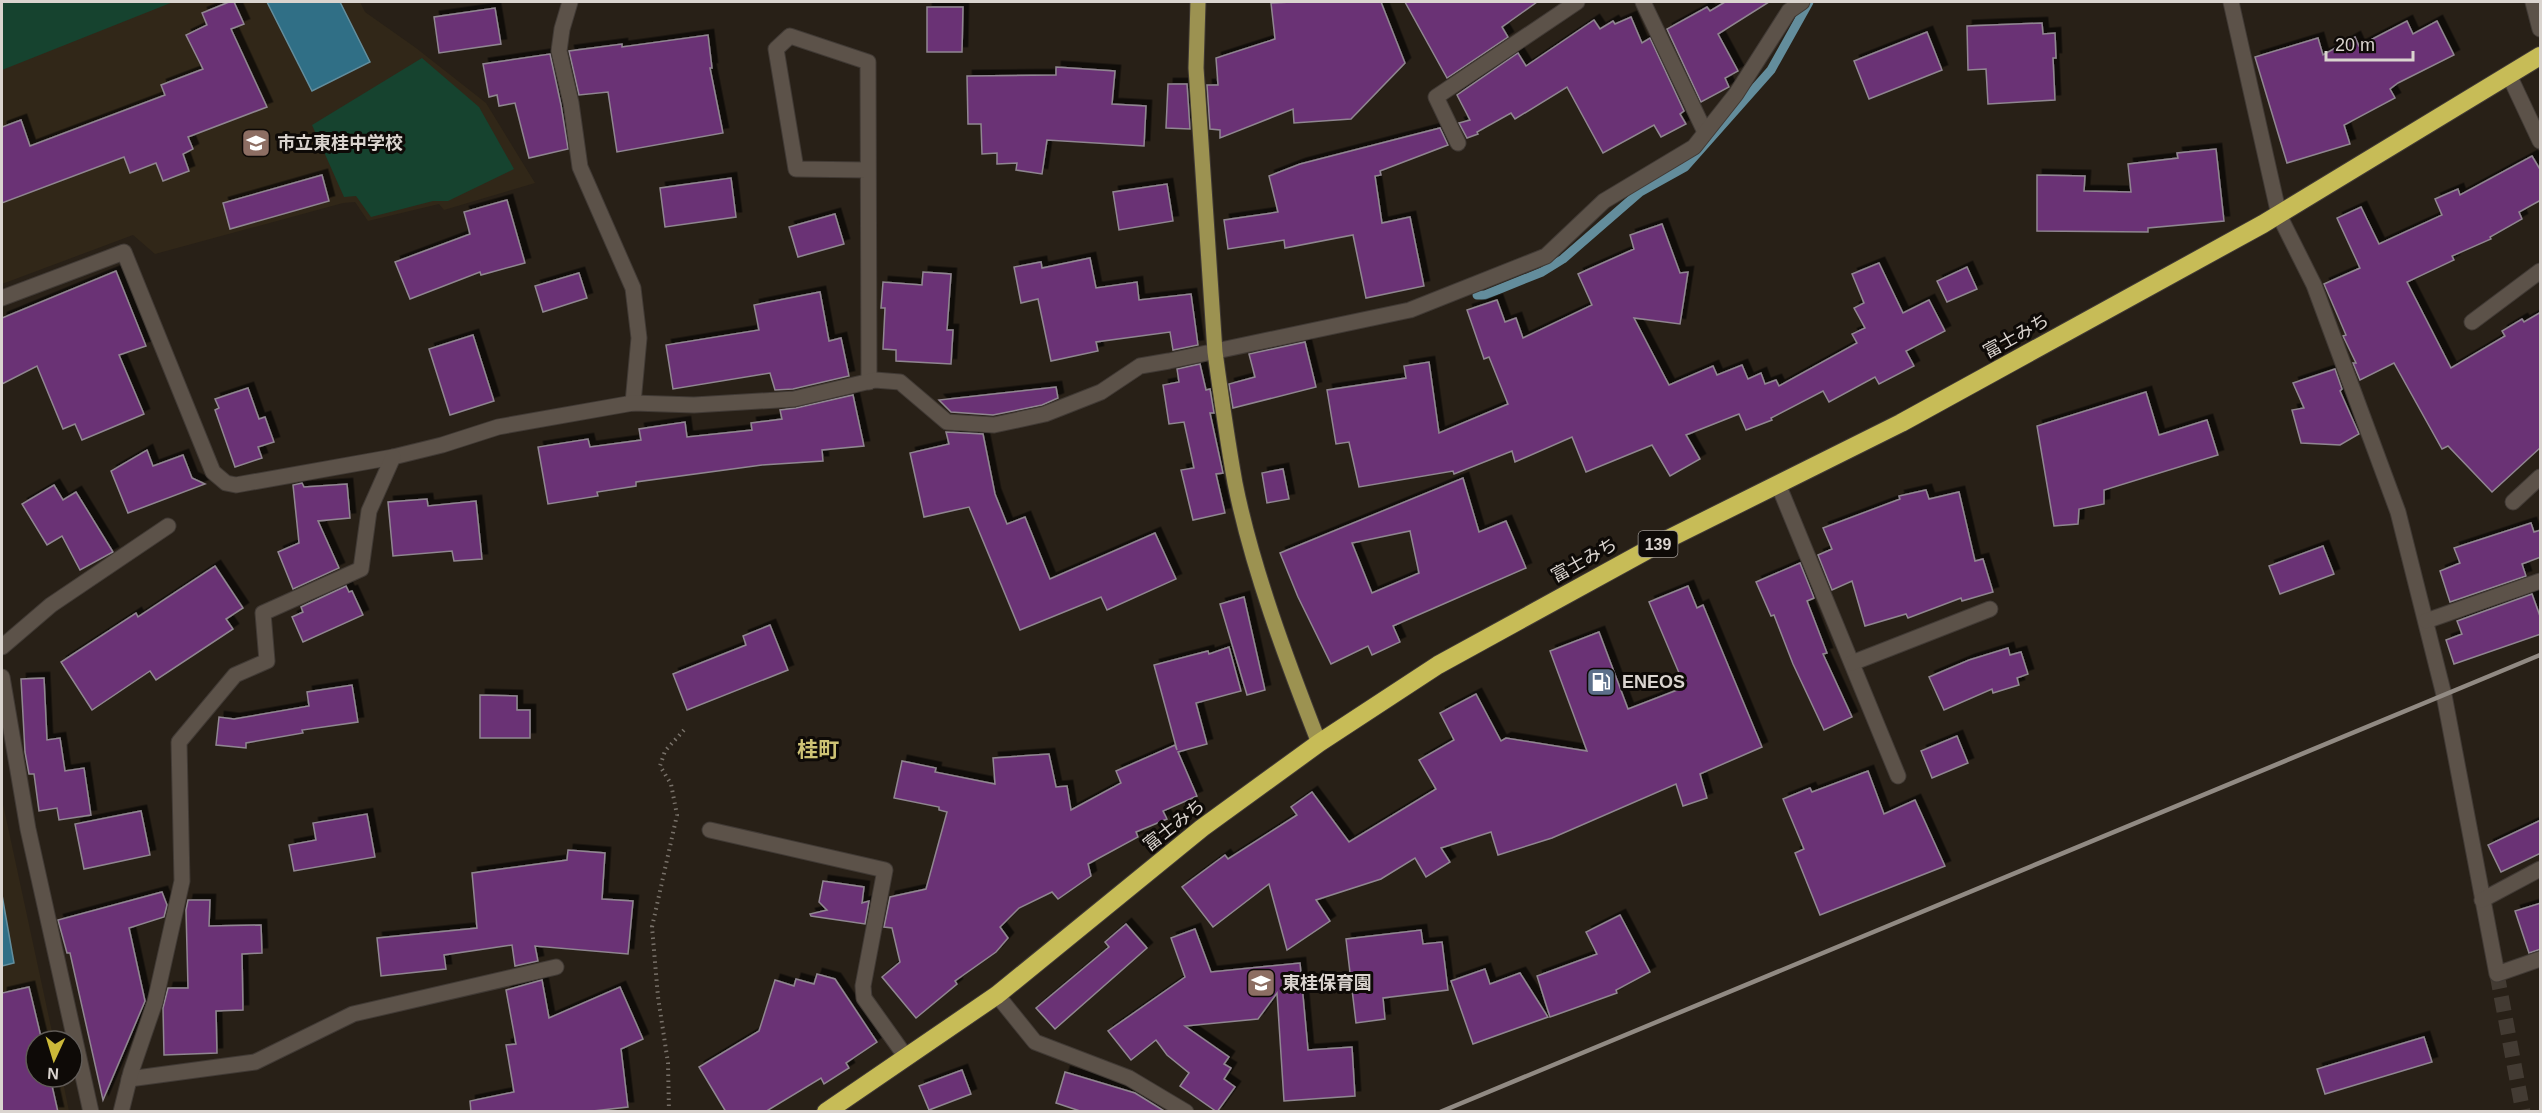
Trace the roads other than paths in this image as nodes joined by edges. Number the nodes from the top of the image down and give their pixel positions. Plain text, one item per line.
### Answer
1 (570, 2) edge
2 (1198, 2) edge
3 (1577, 2) edge
4 (1643, 2) edge
5 (1802, 2) edge
6 (2231, 2) edge
7 (2533, 2) edge
8 (1788, 6) edge
9 (2541, 30) edge
10 (2541, 56) edge
11 (2509, 75) junction
12 (1705, 132) junction
13 (2541, 141) edge
14 (1458, 143) dead end
15 (867, 170) junction
16 (2279, 215) junction
17 (2541, 271) edge
18 (2, 298) edge
19 (2472, 322) dead end
20 (1215, 352) junction
21 (869, 382) junction
22 (633, 403) junction
23 (393, 457) junction
24 (2541, 477) edge
25 (1778, 484) junction
26 (2513, 501) dead end
27 (168, 526) dead end
28 (2541, 581) edge
29 (1990, 609) dead end
30 (2426, 621) junction
31 (2, 647) edge
32 (1852, 663) junction
33 (2, 677) edge
34 (1318, 743) junction
35 (1899, 776) dead end
36 (710, 830) dead end
37 (2541, 869) edge
38 (2482, 900) junction
39 (2541, 959) edge
40 (556, 967) dead end
41 (997, 995) junction
42 (906, 1057) junction
43 (129, 1079) junction
44 (91, 1112) edge
45 (121, 1112) edge
46 (826, 1112) edge
47 (1186, 1112) edge

1 - 22 street
2 - 20 main road
3 - 14 street
4 - 12 street
5 - 8 street
6 - 16 street
7 - 9 street
8 - 12 street
10 - 11 highway, 富士みち / 139
11 - 13 street
11 - 16 highway, 富士みち / 139
12 - 20 street
15 - 15 street
15 - 21 street
16 - 25 highway, 富士みち / 139
16 - 30 street
17 - 19 street
18 - 23 street
20 - 21 street
20 - 34 main road
21 - 22 street
22 - 23 street
23 - 43 street
24 - 26 street
25 - 32 street
25 - 34 highway, 富士みち / 139
27 - 31 street
28 - 30 street
29 - 32 street
30 - 38 street
32 - 35 street
33 - 44 street
34 - 41 highway, 富士みち / 139
36 - 42 street
37 - 38 street
38 - 39 street
40 - 43 street
41 - 42 highway, 富士みち / 139
41 - 47 street
42 - 46 highway, 富士みち / 139
43 - 45 street

